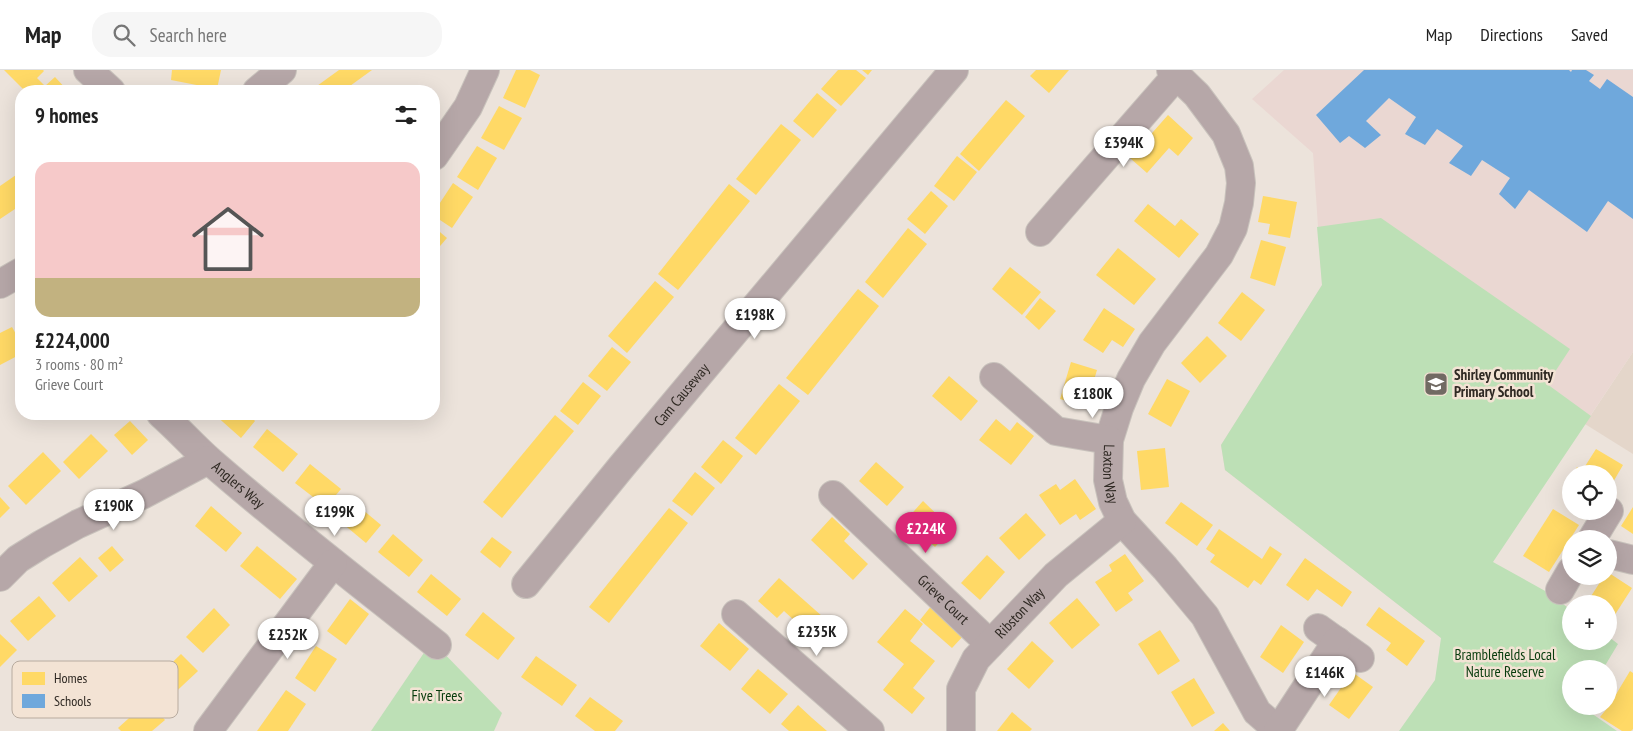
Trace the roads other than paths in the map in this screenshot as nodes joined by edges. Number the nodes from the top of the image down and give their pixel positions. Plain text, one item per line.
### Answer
1 (88, 70) edge
2 (282, 70) edge
3 (485, 70) edge
4 (954, 70) edge
5 (1174, 73) edge
6 (104, 85) edge
7 (264, 85) edge
8 (440, 147) edge
9 (1040, 232) dead end
10 (15, 275) edge
11 (0, 284) edge
12 (994, 377) dead end
13 (168, 420) edge
14 (1109, 440) junction
15 (208, 460) junction
16 (832, 495) dead end
17 (1122, 521) junction
18 (1617, 556) edge
19 (1633, 560) edge
20 (332, 563) junction
21 (0, 577) edge
22 (526, 584) dead end
23 (736, 614) dead end
24 (990, 644) junction
25 (437, 645) dead end
26 (1360, 658) dead end
27 (208, 731) edge
28 (870, 731) edge
29 (961, 731) edge
30 (1278, 731) edge

1 - 6 street
2 - 7 street
3 - 8 street
4 - 22 street, Cam Causeway
5 - 9 street
5 - 14 street, Laxton Way
10 - 11 street
12 - 14 street
13 - 15 street, Anglers Way
14 - 17 street, Laxton Way
15 - 20 street, Anglers Way
15 - 21 street
16 - 24 street, Grieve Court
17 - 24 street, Ribston Way
17 - 30 street, Laxton Way
18 - 19 street
20 - 25 street, Anglers Way
20 - 27 street
23 - 28 street
24 - 29 street, Ribston Way
26 - 30 street, Laxton Way

